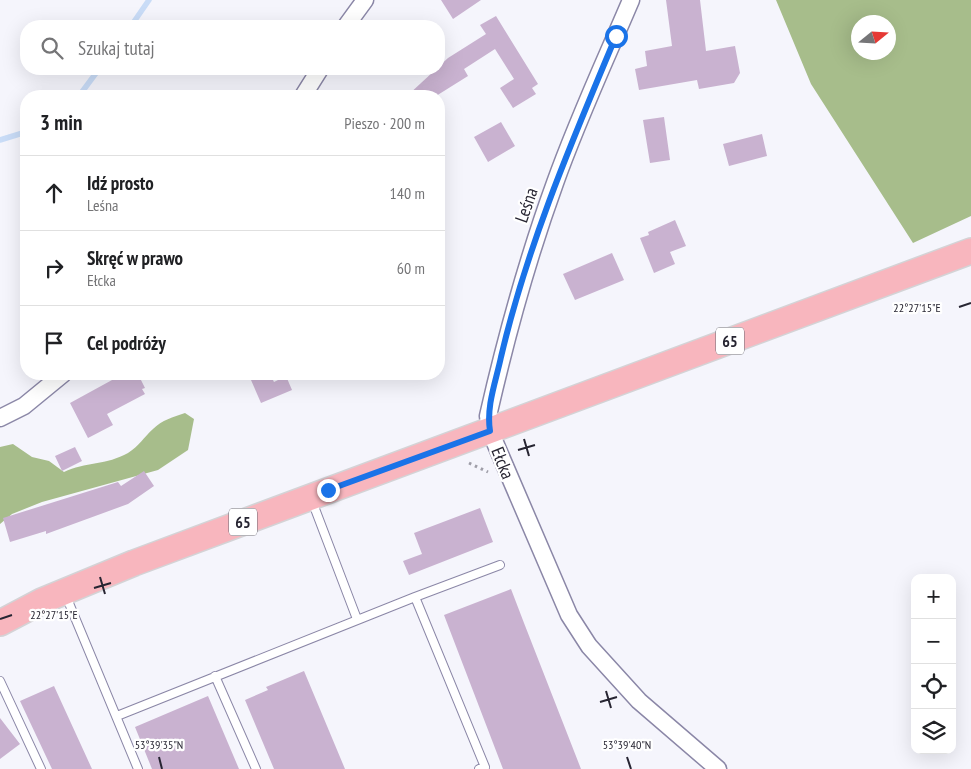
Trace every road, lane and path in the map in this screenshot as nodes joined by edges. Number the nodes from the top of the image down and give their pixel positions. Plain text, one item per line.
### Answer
1 (365, 0) edge
2 (631, 0) edge
3 (350, 20) edge
4 (316, 75) edge
5 (307, 90) edge
6 (971, 251) edge
7 (56, 380) edge
8 (0, 418) edge
9 (490, 431) junction
10 (310, 497) junction
11 (500, 565) dead end
12 (64, 592) junction
13 (415, 597) junction
14 (357, 619) junction
15 (0, 623) edge
16 (215, 676) junction
17 (0, 681) edge
18 (118, 716) junction
19 (41, 769) edge
20 (138, 769) edge
21 (256, 769) edge
22 (479, 769) edge
23 (718, 769) edge

1 - 3 street
2 - 9 street, Leśna
4 - 5 street
6 - 9 main road, 65
7 - 8 street
9 - 10 main road, Ełcka / 65
9 - 23 street, Ełcka
10 - 12 main road, Ełcka / 65
10 - 14 lane
11 - 13 lane
12 - 15 main road, Ełcka / 65
12 - 18 lane
13 - 14 lane
13 - 22 lane
14 - 16 lane
16 - 18 lane
16 - 21 lane
17 - 19 lane
18 - 20 lane

